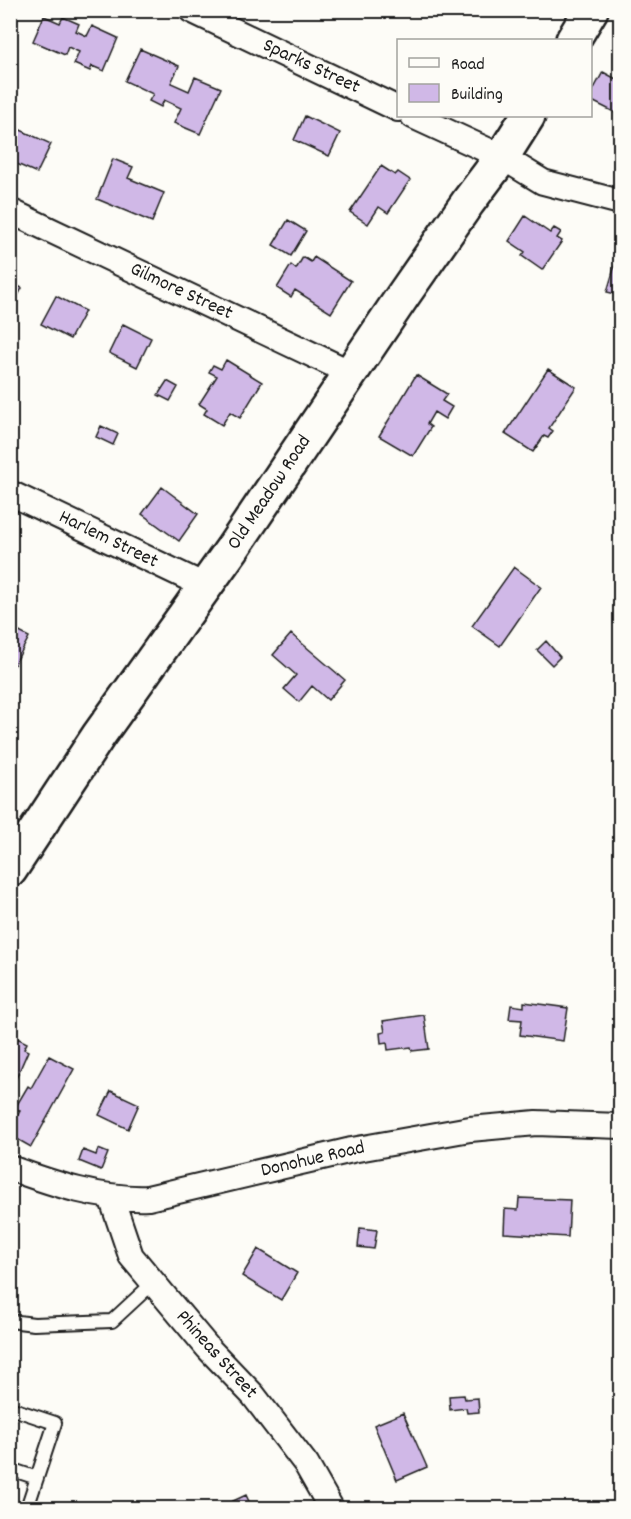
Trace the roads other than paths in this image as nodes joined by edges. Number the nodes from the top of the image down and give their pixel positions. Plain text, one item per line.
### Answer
1 (190, 10) edge
2 (591, 10) edge
3 (574, 39) edge
4 (397, 108) edge
5 (415, 117) edge
6 (527, 117) edge
7 (502, 158) junction
8 (621, 202) edge
9 (10, 211) edge
10 (351, 373) junction
11 (10, 493) edge
12 (205, 586) junction
13 (10, 870) edge
14 (621, 1126) edge
15 (10, 1168) edge
16 (111, 1197) junction
17 (153, 1283) junction
18 (10, 1321) edge
19 (10, 1408) edge
20 (10, 1469) edge
21 (37, 1478) junction
22 (27, 1509) edge
23 (331, 1509) edge

1 - 4 street, Sparks Street
2 - 3 street
5 - 7 street
6 - 7 street, Old Meadow Road
7 - 8 street
7 - 10 street, Old Meadow Road
9 - 10 street, Gilmore Street
10 - 12 street, Old Meadow Road
11 - 12 street, Harlem Street
12 - 13 street, Old Meadow Road
14 - 16 street, Donohue Road
15 - 16 street, Donohue Road
16 - 17 street, Phineas Street
17 - 18 lane
17 - 23 street, Phineas Street
19 - 21 lane
20 - 21 lane
21 - 22 lane

